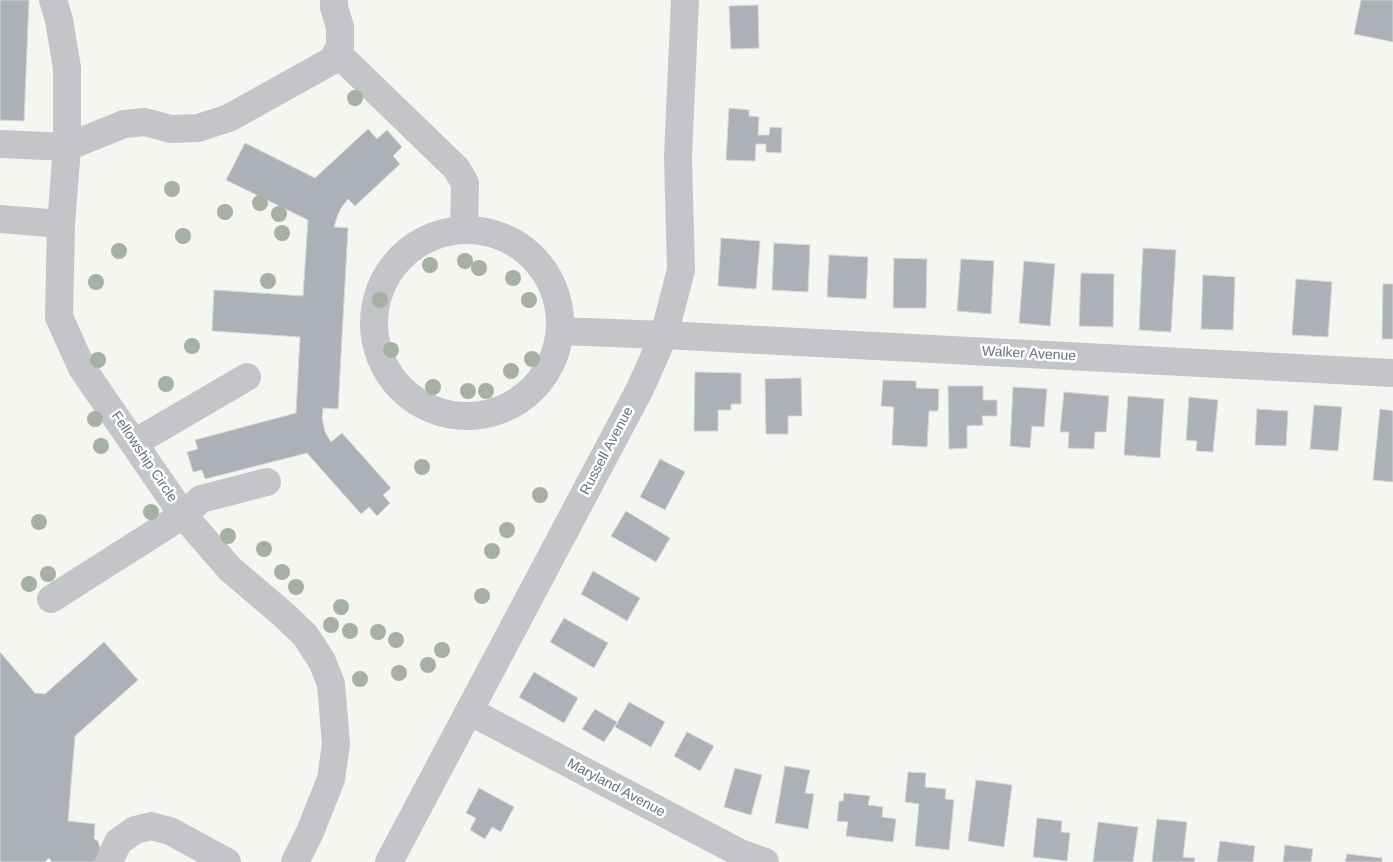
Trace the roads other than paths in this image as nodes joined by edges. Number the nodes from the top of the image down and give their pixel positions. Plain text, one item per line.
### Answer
1 (52, 0) edge
2 (334, 0) edge
3 (685, 0) edge
4 (337, 52) junction
5 (0, 144) edge
6 (67, 147) junction
7 (0, 219) edge
8 (61, 224) junction
9 (464, 230) junction
10 (560, 331) junction
11 (664, 335) junction
12 (1393, 373) edge
13 (247, 377) dead end
14 (134, 443) junction
15 (267, 482) dead end
16 (183, 515) junction
17 (51, 599) dead end
18 (469, 711) junction
19 (109, 862) edge
20 (227, 862) edge
21 (295, 862) edge
22 (389, 862) edge
23 (764, 862) edge

1 - 6 street, Fellowship Circle
2 - 4 street
3 - 11 street, Russell Avenue
4 - 6 street
4 - 9 street
5 - 6 street
6 - 8 street, Fellowship Circle
7 - 8 street
8 - 14 street, Fellowship Circle
9 - 10 street
9 - 10 street
10 - 11 street, Walker Avenue
11 - 12 street, Walker Avenue
11 - 18 street, Russell Avenue
13 - 14 street
14 - 16 street, Fellowship Circle
15 - 16 street
16 - 17 street
16 - 21 street, Fellowship Circle
18 - 22 street, Russell Avenue
18 - 23 street, Maryland Avenue
19 - 20 street

